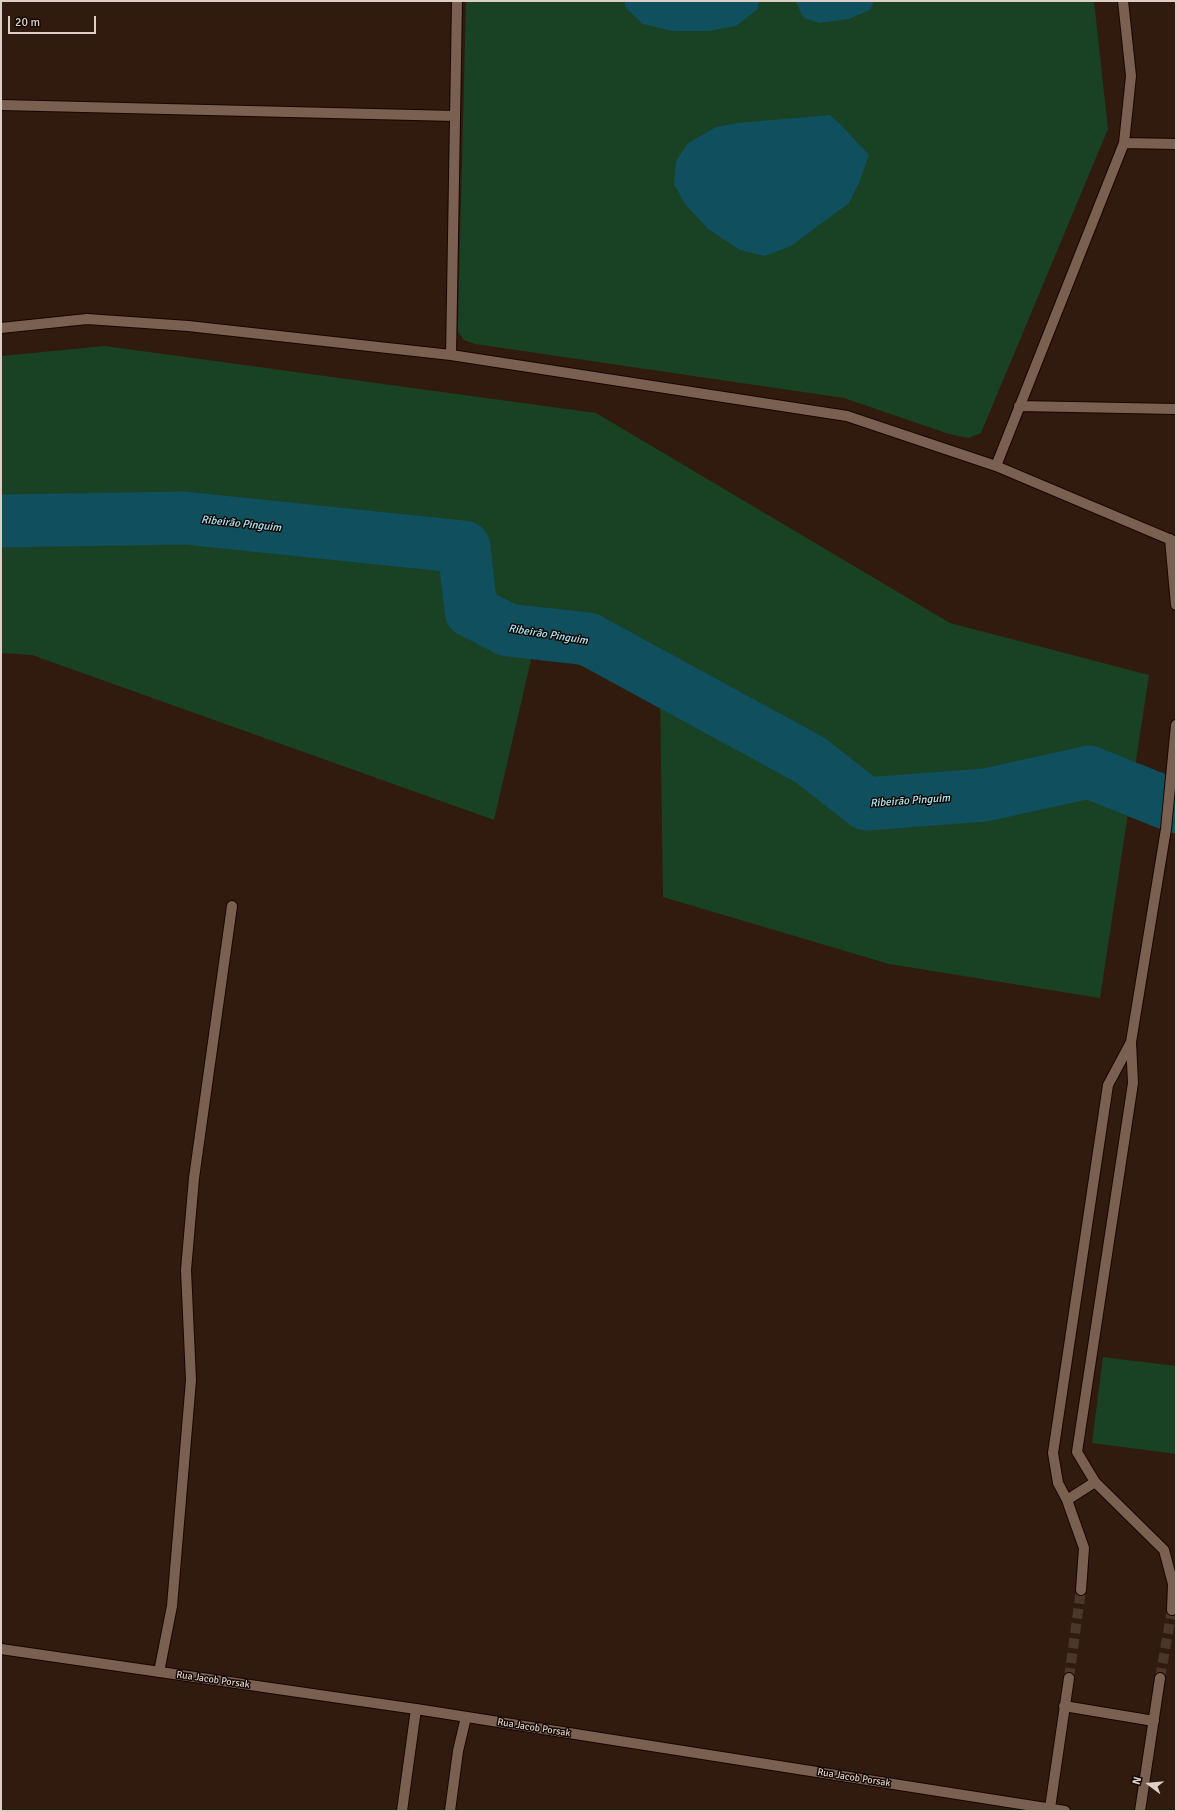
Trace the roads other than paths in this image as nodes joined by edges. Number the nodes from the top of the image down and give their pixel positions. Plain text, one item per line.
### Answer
1 (457, 1) edge
2 (1123, 1) edge
3 (1, 105) edge
4 (455, 116) junction
5 (1124, 144) junction
6 (1176, 144) edge
7 (1, 328) edge
8 (451, 355) junction
9 (1019, 406) junction
10 (1176, 409) edge
11 (996, 466) junction
12 (1173, 541) edge
13 (1176, 605) edge
14 (1176, 725) edge
15 (232, 906) dead end
16 (1131, 1042) junction
17 (1095, 1482) junction
18 (1068, 1500) junction
19 (1081, 1590) tunnel mouth
20 (1172, 1610) dead end
21 (1, 1649) edge
22 (160, 1672) junction
23 (1069, 1678) tunnel mouth
24 (1160, 1678) tunnel mouth
25 (1064, 1706) junction
26 (416, 1709) junction
27 (466, 1717) junction
28 (1154, 1721) junction
29 (1050, 1808) junction
30 (402, 1811) edge
31 (450, 1811) edge
32 (1066, 1811) edge
33 (1140, 1811) edge

1 - 4 street
2 - 5 street
3 - 4 street
4 - 8 street
5 - 6 street
5 - 9 street
7 - 8 street
8 - 11 street
9 - 10 street
9 - 11 street
11 - 12 street
12 - 13 street
14 - 16 street
15 - 22 street
16 - 17 street
16 - 18 street
17 - 18 street
17 - 20 street
18 - 19 street
21 - 22 street, Rua Jacob Porsak
22 - 26 street, Rua Jacob Porsak
23 - 25 street
24 - 28 street
25 - 28 street
25 - 29 street
26 - 27 street, Rua Jacob Porsak
26 - 30 street
27 - 29 street, Rua Jacob Porsak
27 - 31 street
28 - 33 street
29 - 32 street, Rua Jacob Porsak

